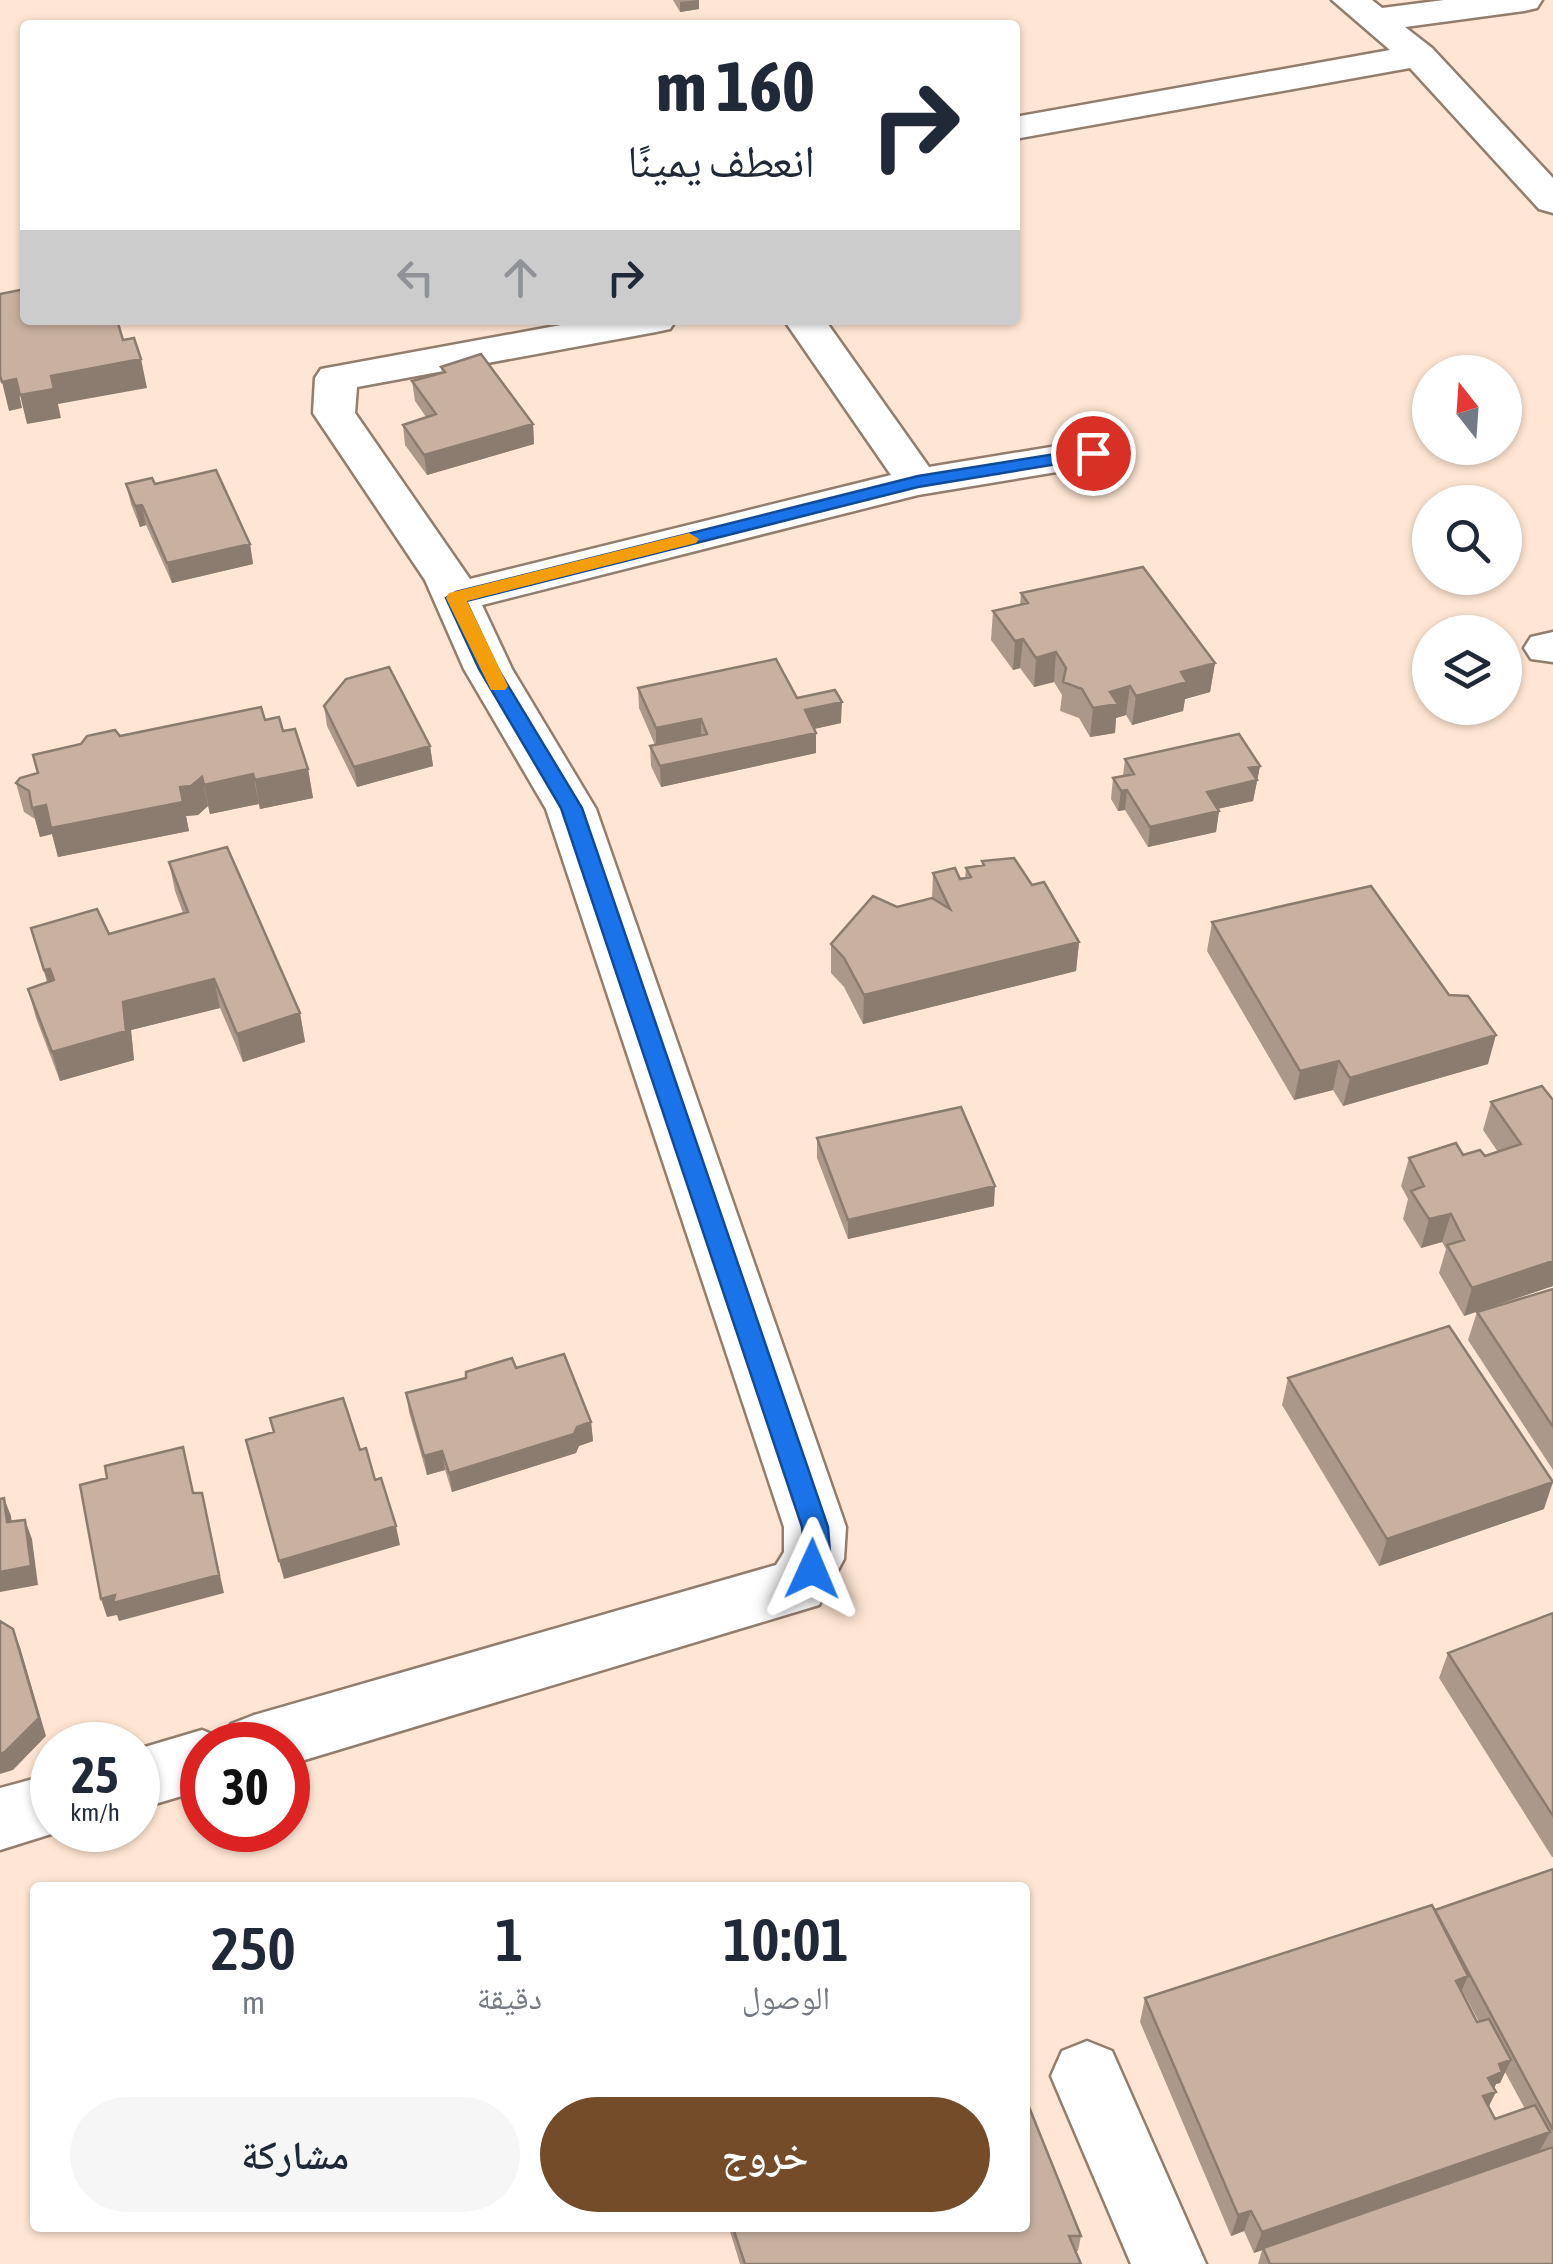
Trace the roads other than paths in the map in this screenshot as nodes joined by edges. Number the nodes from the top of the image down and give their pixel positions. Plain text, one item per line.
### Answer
1 (1524, 0) edge
2 (1363, 10) edge
3 (1419, 56) junction
4 (1020, 127) edge
5 (1553, 202) edge
6 (628, 325) edge
7 (808, 325) edge
8 (1093, 453) dead end
9 (918, 482) junction
10 (456, 598) junction
11 (310, 1729) edge
12 (30, 1811) edge
13 (0, 1820) edge
14 (1088, 2076) dead end
15 (1169, 2264) edge

1 - 2 street
2 - 3 street
3 - 4 street
3 - 5 street
6 - 10 street
7 - 9 street
8 - 9 street
9 - 10 street
10 - 11 street
12 - 13 street
14 - 15 street

